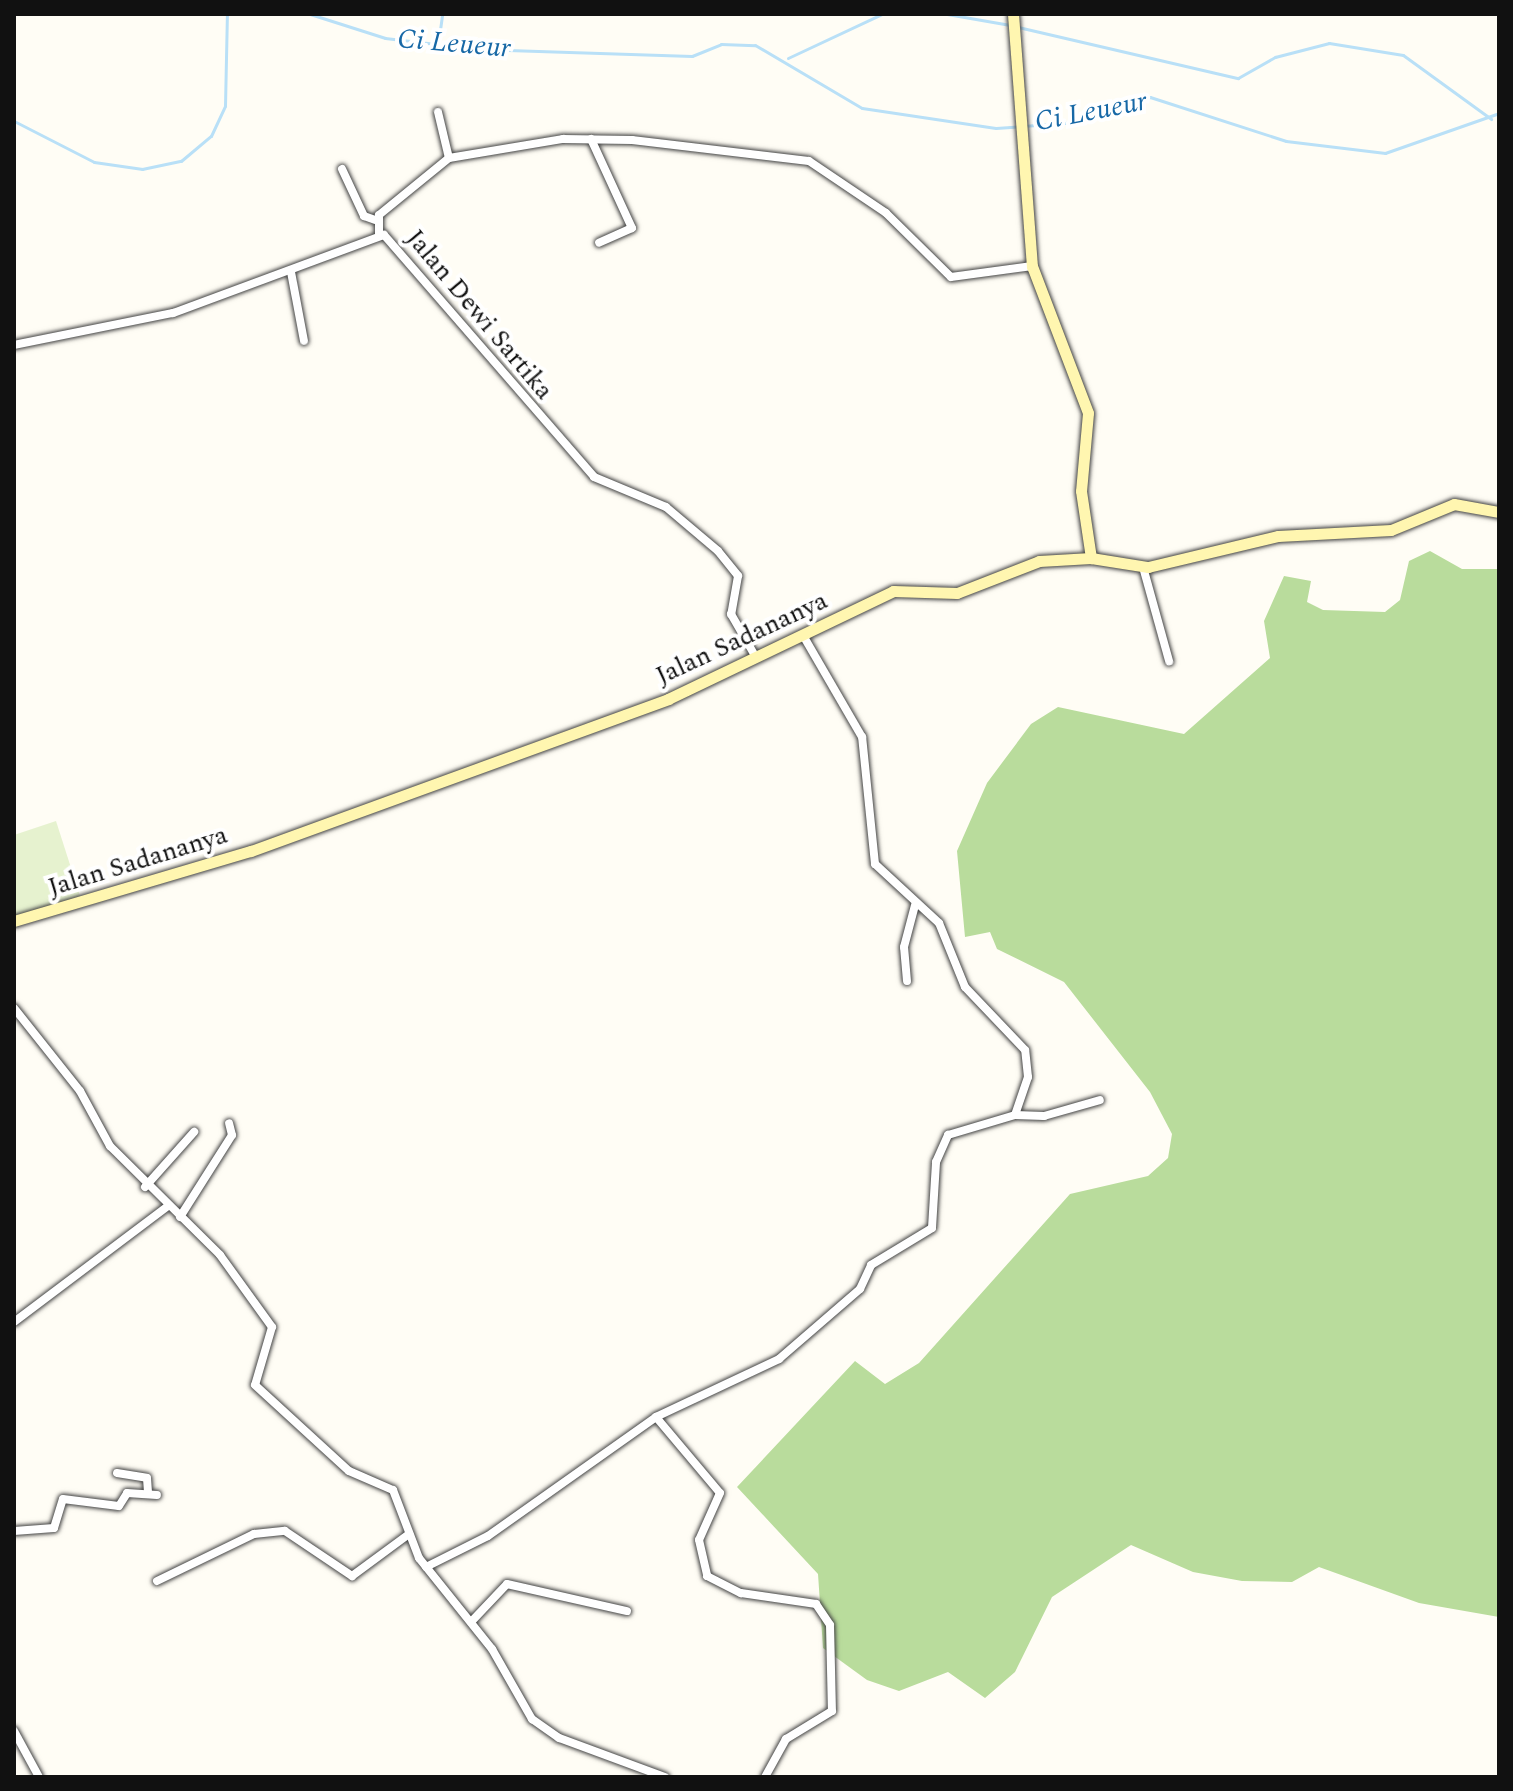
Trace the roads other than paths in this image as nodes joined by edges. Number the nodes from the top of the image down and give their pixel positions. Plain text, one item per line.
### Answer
1 (1014, 18) edge
2 (438, 112) dead end
3 (591, 139) junction
4 (449, 158) junction
5 (342, 169) dead end
6 (375, 220) junction
7 (379, 234) junction
8 (599, 243) dead end
9 (1032, 266) junction
10 (291, 272) junction
11 (304, 341) dead end
12 (14, 345) edge
13 (1499, 512) edge
14 (1091, 558) junction
15 (1143, 567) junction
16 (804, 637) junction
17 (754, 654) junction
18 (1169, 661) dead end
19 (915, 905) junction
20 (14, 921) edge
21 (907, 981) dead end
22 (14, 1008) edge
23 (1100, 1100) dead end
24 (1015, 1115) junction
25 (229, 1123) dead end
26 (194, 1132) dead end
27 (145, 1187) junction
28 (168, 1206) junction
29 (180, 1217) junction
30 (14, 1322) edge
31 (656, 1417) junction
32 (117, 1473) dead end
33 (14, 1531) edge
34 (409, 1534) junction
35 (426, 1567) junction
36 (157, 1581) dead end
37 (627, 1611) dead end
38 (471, 1622) junction
39 (14, 1731) edge
40 (39, 1777) edge
41 (665, 1777) edge
42 (765, 1777) edge

1 - 9 street
2 - 4 street
3 - 4 street
3 - 8 street
3 - 9 street
4 - 6 street
5 - 6 street
6 - 7 street
7 - 10 street, Jalan Dewi Sartika
7 - 17 street, Jalan Dewi Sartika
9 - 14 street
10 - 11 street
10 - 12 street, Jalan Dewi Sartika
13 - 15 street, Jalan Sadananya
14 - 15 street, Jalan Sadananya
14 - 16 street, Jalan Sadananya
15 - 18 street
16 - 17 street, Jalan Sadananya
16 - 19 street
17 - 20 street, Jalan Sadananya
19 - 21 street
19 - 24 street
22 - 27 street
23 - 24 street
24 - 31 street
25 - 29 street
26 - 27 street
27 - 28 street
28 - 29 street
28 - 30 street
29 - 34 street
31 - 35 street
31 - 42 street
32 - 33 street
34 - 35 street
34 - 36 street
35 - 38 street
37 - 38 street
38 - 41 street
39 - 40 street

